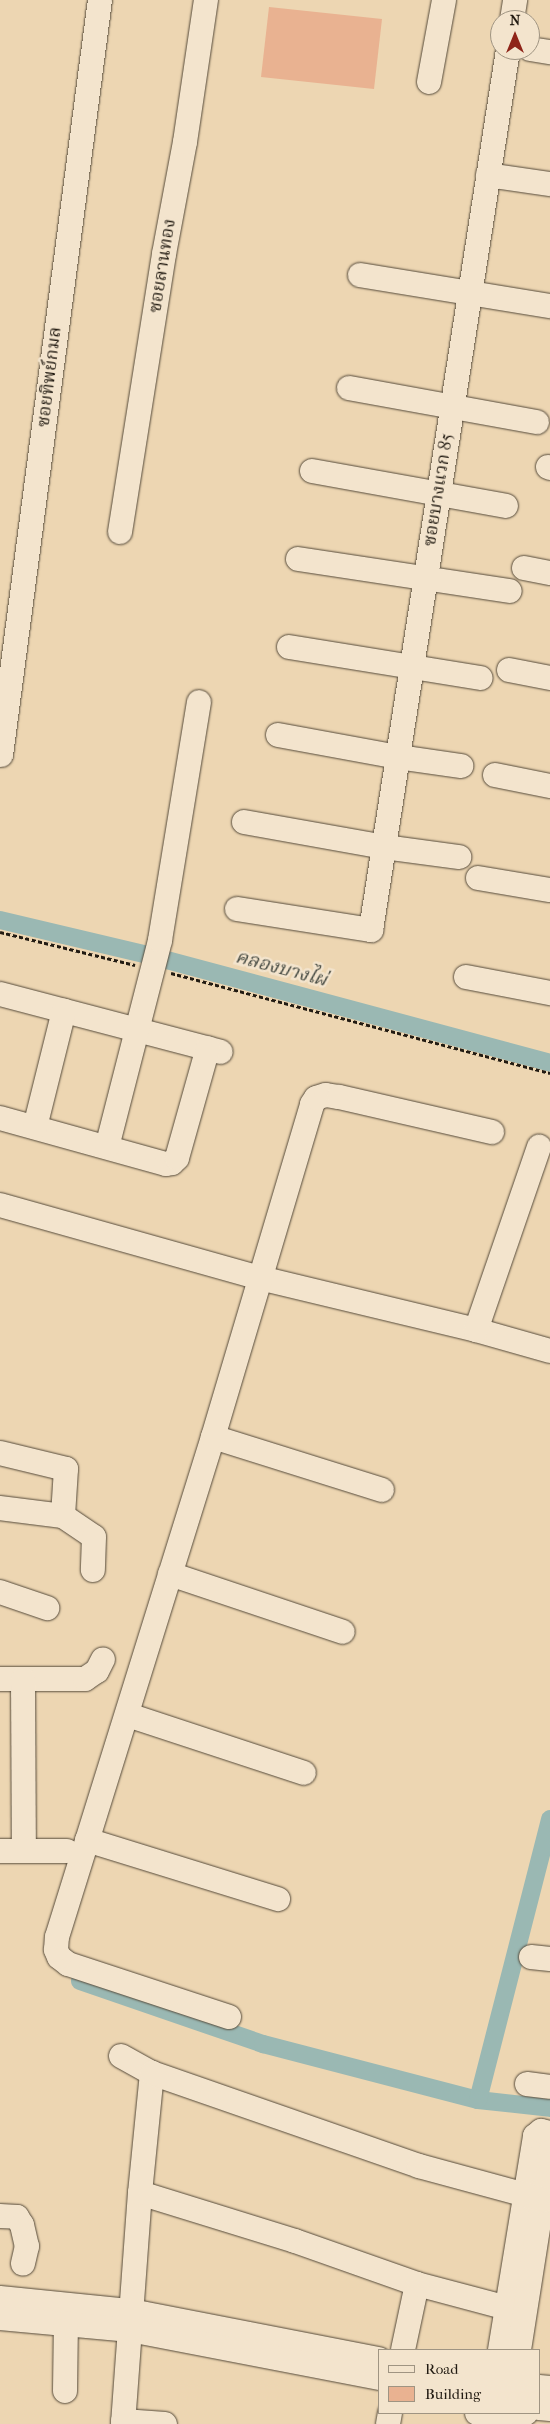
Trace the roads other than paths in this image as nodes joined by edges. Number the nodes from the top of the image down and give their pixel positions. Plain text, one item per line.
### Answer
1 (100, 0) edge
2 (206, 0) edge
3 (444, 0) edge
4 (506, 60) edge
5 (429, 82) dead end
6 (488, 175) junction
7 (550, 184) edge
8 (360, 275) dead end
9 (470, 294) junction
10 (550, 306) edge
11 (350, 388) dead end
12 (452, 408) junction
13 (537, 422) dead end
14 (312, 471) dead end
15 (439, 494) junction
16 (506, 506) dead end
17 (120, 532) dead end
18 (298, 559) dead end
19 (524, 568) dead end
20 (550, 573) edge
21 (425, 579) junction
22 (510, 591) dead end
23 (289, 647) dead end
24 (412, 668) junction
25 (509, 670) dead end
26 (481, 678) dead end
27 (550, 678) edge
28 (199, 702) dead end
29 (278, 735) dead end
30 (1, 755) edge
31 (398, 757) junction
32 (461, 766) dead end
33 (495, 775) dead end
34 (550, 786) edge
35 (244, 822) dead end
36 (384, 847) junction
37 (460, 857) dead end
38 (478, 878) dead end
39 (550, 890) edge
40 (237, 909) dead end
41 (466, 977) dead end
42 (550, 993) edge
43 (0, 994) edge
44 (64, 1011) junction
45 (139, 1030) junction
46 (0, 1118) edge
47 (34, 1127) junction
48 (492, 1132) dead end
49 (107, 1147) junction
50 (539, 1147) dead end
51 (0, 1205) edge
52 (260, 1278) junction
53 (476, 1330) junction
54 (550, 1352) edge
55 (213, 1437) junction
56 (0, 1454) edge
57 (382, 1490) dead end
58 (0, 1508) edge
59 (62, 1516) junction
60 (93, 1570) dead end
61 (170, 1574) junction
62 (0, 1592) edge
63 (47, 1608) dead end
64 (343, 1632) dead end
65 (102, 1659) dead end
66 (11, 1679) edge
67 (128, 1715) junction
68 (304, 1772) dead end
69 (77, 1845) junction
70 (0, 1850) edge
71 (24, 1850) junction
72 (278, 1899) dead end
73 (229, 2018) dead end
74 (121, 2056) dead end
75 (152, 2073) junction
76 (550, 2133) edge
77 (550, 2152) edge
78 (539, 2186) edge
79 (140, 2193) junction
80 (0, 2216) edge
81 (23, 2264) dead end
82 (418, 2284) junction
83 (524, 2294) edge
84 (0, 2298) edge
85 (0, 2318) edge
86 (131, 2320) junction
87 (66, 2323) junction
88 (403, 2349) edge
89 (500, 2349) edge
90 (519, 2349) edge
91 (378, 2359) edge
92 (378, 2378) edge
93 (65, 2391) dead end
94 (123, 2422) edge
95 (165, 2424) edge

1 - 30 street, ซอยทิพย์กมล
2 - 17 street, ซอยลานทอง
3 - 5 street
4 - 6 street, ซอยบางแวก 85
6 - 7 street
6 - 9 street, ซอยบางแวก 85
8 - 9 street
9 - 10 street
9 - 12 street, ซอยบางแวก 85
11 - 12 street
12 - 13 street
12 - 15 street, ซอยบางแวก 85
14 - 15 street
15 - 16 street
15 - 21 street, ซอยบางแวก 85
18 - 21 street
19 - 20 street
21 - 22 street
21 - 24 street, ซอยบางแวก 85
23 - 24 street
24 - 26 street
24 - 31 street, ซอยบางแวก 85
25 - 27 street
28 - 45 street
29 - 31 street
31 - 32 street
31 - 36 street, ซอยบางแวก 85
33 - 34 street
35 - 36 street
36 - 37 street
36 - 40 street, ซอยบางแวก 85
38 - 39 street
41 - 42 street
43 - 44 street
44 - 45 street
44 - 47 street
45 - 49 street
45 - 49 street
46 - 47 street
47 - 49 street
48 - 52 street
50 - 53 street
51 - 52 street
52 - 53 street
52 - 55 street
53 - 54 street
55 - 57 street
55 - 61 street
56 - 59 street
58 - 59 street
59 - 60 street
61 - 64 street
61 - 67 street
62 - 63 street
65 - 66 street
66 - 71 street
67 - 68 street
67 - 69 street
69 - 71 street
69 - 72 street
69 - 73 street
70 - 71 street
74 - 75 street
75 - 78 street
75 - 79 street
76 - 78 street
77 - 78 street
78 - 83 street
79 - 82 street
79 - 86 street
80 - 81 street
82 - 83 street
82 - 88 street
83 - 89 street
83 - 90 street
84 - 86 street
85 - 87 street
86 - 87 street
86 - 91 street
86 - 92 street
86 - 94 street
87 - 93 street
94 - 95 street

